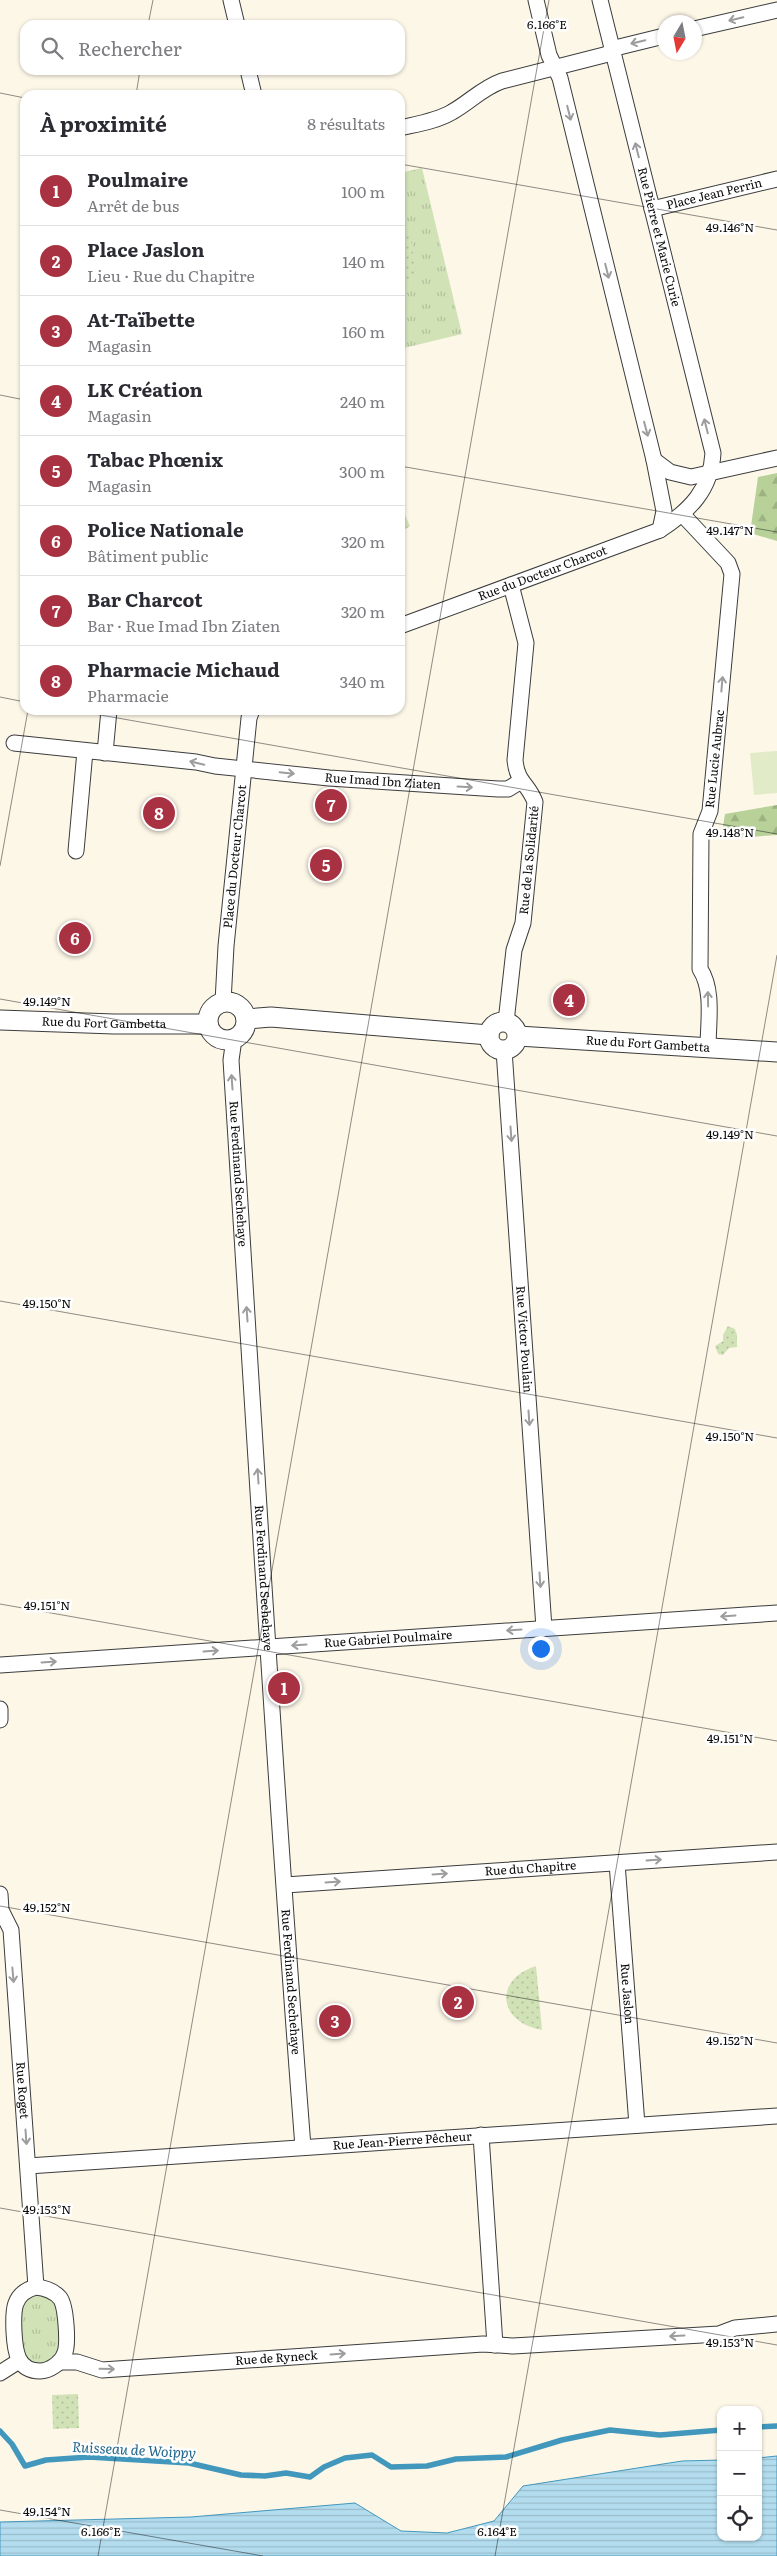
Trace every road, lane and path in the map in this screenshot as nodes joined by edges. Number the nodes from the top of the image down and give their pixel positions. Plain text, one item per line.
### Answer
1 (231, 0) edge
2 (536, 0) edge
3 (600, 0) edge
4 (777, 10) edge
5 (236, 20) edge
6 (702, 27) edge
7 (657, 38) edge
8 (612, 51) junction
9 (554, 67) junction
10 (249, 75) edge
11 (253, 90) edge
12 (405, 127) edge
13 (777, 179) edge
14 (652, 208) junction
15 (777, 458) edge
16 (654, 460) junction
17 (710, 474) junction
18 (683, 515) junction
19 (660, 530) junction
20 (511, 585) junction
21 (405, 624) edge
22 (109, 715) edge
23 (250, 715) edge
24 (14, 743) dead end
25 (85, 751) junction
26 (105, 753) junction
27 (245, 769) junction
28 (521, 781) junction
29 (76, 851) dead end
30 (223, 1002) junction
31 (246, 1019) junction
32 (0, 1020) edge
33 (506, 1022) junction
34 (208, 1024) junction
35 (489, 1035) junction
36 (518, 1036) junction
37 (234, 1039) junction
38 (708, 1048) junction
39 (504, 1050) junction
40 (777, 1052) edge
41 (777, 1612) edge
42 (544, 1628) junction
43 (269, 1647) junction
44 (0, 1665) edge
45 (0, 1709) edge
46 (0, 1720) edge
47 (777, 1852) edge
48 (617, 1863) junction
49 (285, 1885) junction
50 (0, 1894) edge
51 (6, 1956) edge
52 (777, 2116) edge
53 (637, 2125) junction
54 (481, 2134) junction
55 (303, 2147) junction
56 (28, 2166) junction
57 (36, 2287) junction
58 (777, 2324) edge
59 (495, 2345) junction
60 (19, 2362) junction
61 (59, 2362) junction
62 (0, 2373) edge

1 - 5 street
2 - 9 street
3 - 8 street, Rue Pierre et Marie Curie
4 -> 6 street
7 -> 8 street
8 - 9 street
14 -> 8 street, Rue Pierre et Marie Curie
9 - 12 street
9 -> 16 street
10 - 11 street
13 - 14 street, Place Jean Perrin
17 -> 14 street, Rue Pierre et Marie Curie
15 - 17 street
16 - 17 street
16 - 19 street
17 - 18 street, Rue Pierre et Marie Curie
18 - 19 street, Rue du Docteur Charcot
38 -> 18 street, Rue Lucie Aubrac
19 - 20 street, Rue du Docteur Charcot
20 - 21 street, Rue du Docteur Charcot
20 - 28 street, Rue de la Solidarité
22 - 26 street
23 - 27 street, Place du Docteur Charcot
24 - 25 street, Rue Imad Ibn Ziaten
25 - 26 street, Rue Imad Ibn Ziaten
25 - 29 street
27 -> 26 street, Rue Imad Ibn Ziaten
27 -> 28 street, Rue Imad Ibn Ziaten
27 - 30 street, Place du Docteur Charcot
28 - 33 street, Rue de la Solidarité
30 - 31 street
30 - 34 street
31 - 35 street
31 - 37 street
32 - 34 street, Rue du Fort Gambetta
33 - 35 street
33 - 36 street
34 - 37 street
35 - 39 street
36 - 38 street, Rue du Fort Gambetta
36 - 39 street
43 -> 37 street, Rue Ferdinand Sechehaye
38 - 40 street, Rue du Fort Gambetta
39 -> 42 street, Rue Victor Poulain
41 -> 42 street, Rue Gabriel Poulmaire
42 -> 43 street, Rue Gabriel Poulmaire
44 -> 43 street, Rue Gabriel Poulmaire
43 - 49 street, Rue Ferdinand Sechehaye
45 - 46 street
48 -> 47 street, Rue du Chapitre
49 -> 48 street, Rue du Chapitre
48 - 53 street, Rue Jaslon
49 - 55 street, Rue Ferdinand Sechehaye
50 - 51 street, Rue Roget
51 -> 56 street, Rue Roget
52 - 53 street, Rue Jean-Pierre Pêcheur
53 - 54 street, Rue Jean-Pierre Pêcheur
54 - 55 street, Rue Jean-Pierre Pêcheur
54 - 59 street
55 - 56 street, Rue Jean-Pierre Pêcheur
56 - 57 street, Rue Roget
57 - 60 street
57 - 61 street
58 -> 59 street, Rue de Ryneck
61 -> 59 street, Rue de Ryneck
60 - 61 street
60 - 62 street

